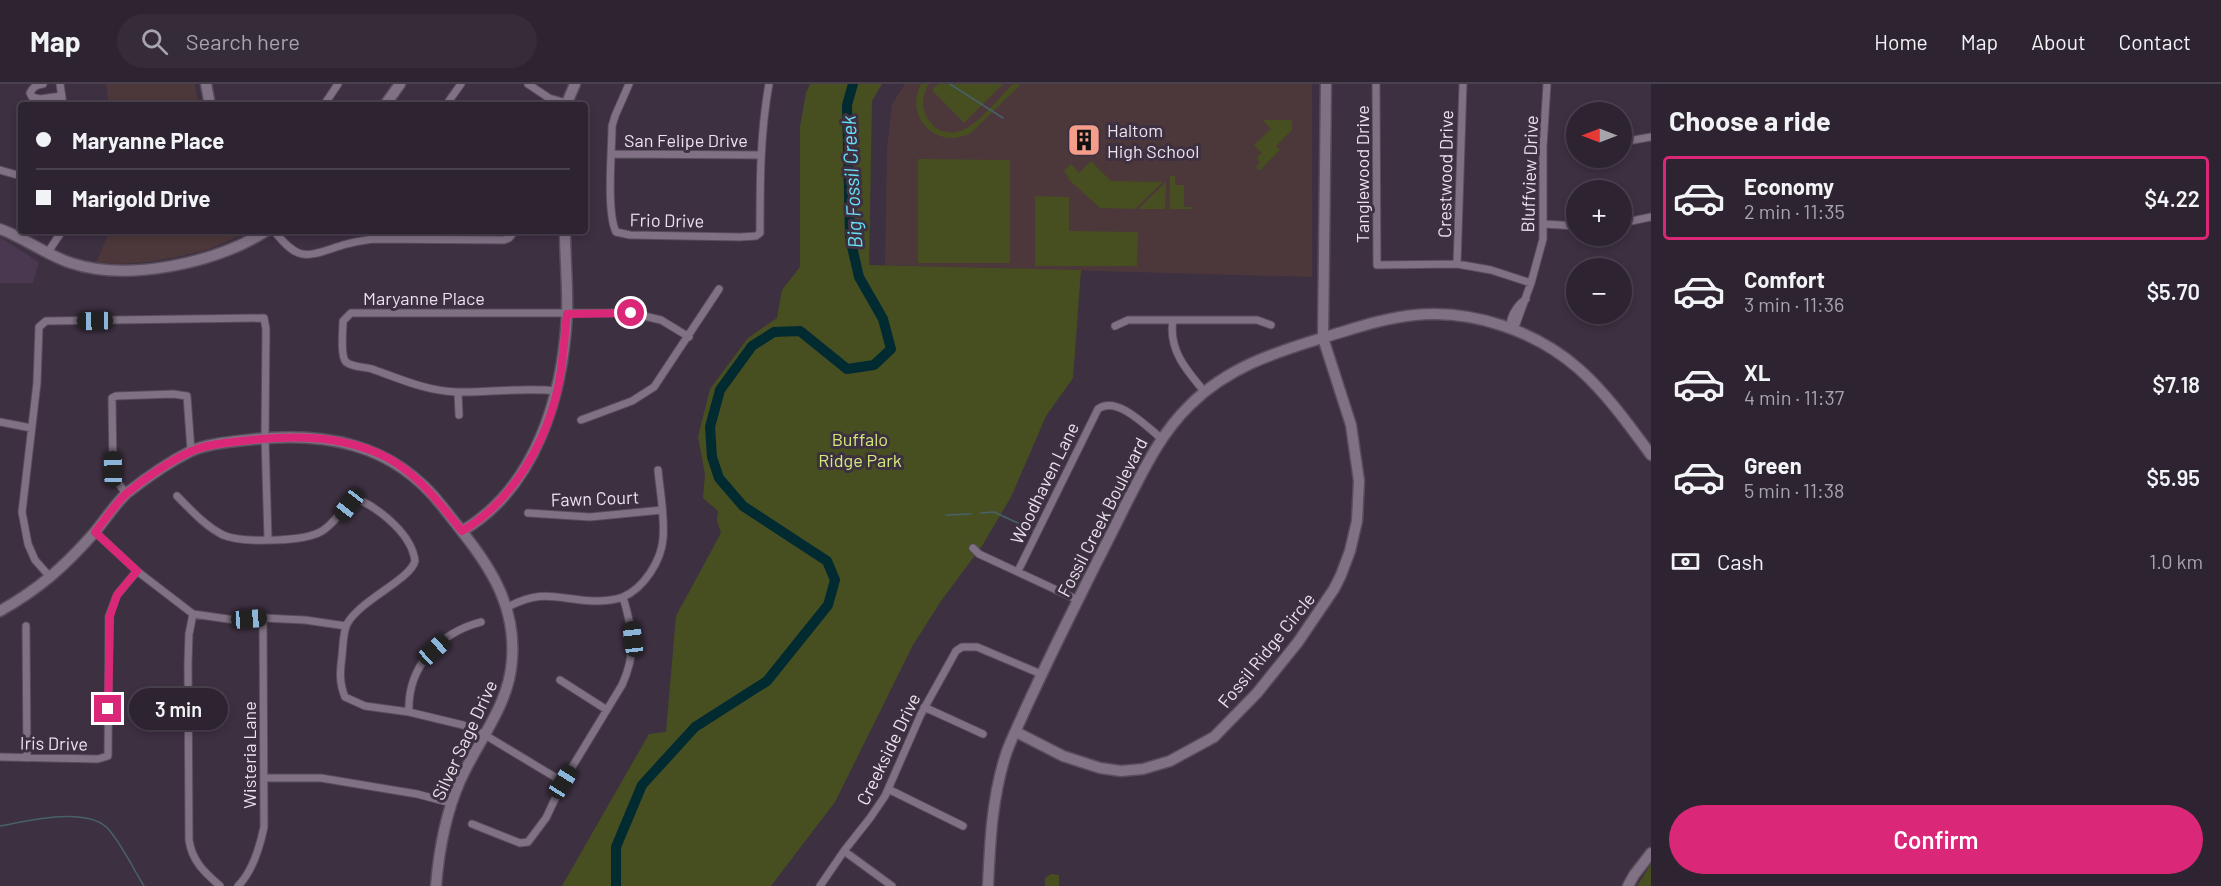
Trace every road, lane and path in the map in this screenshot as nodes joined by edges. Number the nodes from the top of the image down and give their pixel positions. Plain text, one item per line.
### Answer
1 (43, 84) edge
2 (60, 84) edge
3 (206, 84) edge
4 (338, 84) edge
5 (400, 84) edge
6 (461, 84) edge
7 (528, 84) edge
8 (575, 84) edge
9 (629, 84) edge
10 (769, 84) edge
11 (1326, 84) edge
12 (1376, 84) edge
13 (1463, 84) edge
14 (1547, 84) edge
15 (61, 96) junction
16 (62, 102) edge
17 (209, 102) edge
18 (326, 102) edge
19 (387, 102) edge
20 (448, 102) edge
21 (560, 102) edge
22 (567, 102) edge
23 (1651, 137) edge
24 (1632, 140) edge
25 (612, 154) junction
26 (760, 155) junction
27 (0, 170) edge
28 (18, 175) edge
29 (1651, 217) edge
30 (1632, 221) edge
31 (1544, 224) junction
32 (1566, 225) edge
33 (0, 229) edge
34 (60, 234) edge
35 (261, 234) edge
36 (276, 234) edge
37 (512, 234) edge
38 (565, 234) edge
39 (374, 235) edge
40 (48, 252) junction
41 (1457, 264) junction
42 (1531, 283) junction
43 (719, 289) dead end
44 (567, 314) junction
45 (1173, 320) junction
46 (1271, 325) dead end
47 (1115, 326) dead end
48 (1511, 329) junction
49 (689, 337) junction
50 (1323, 338) junction
51 (557, 391) junction
52 (1204, 391) junction
53 (458, 392) junction
54 (459, 415) dead end
55 (581, 420) dead end
56 (0, 422) edge
57 (31, 428) junction
58 (265, 438) junction
59 (1162, 439) junction
60 (191, 451) junction
61 (1651, 455) edge
62 (658, 470) dead end
63 (126, 494) junction
64 (177, 496) dead end
65 (662, 510) junction
66 (528, 513) dead end
67 (462, 531) junction
68 (95, 532) junction
69 (268, 539) junction
70 (973, 548) dead end
71 (137, 571) junction
72 (1018, 571) junction
73 (51, 578) junction
74 (623, 597) junction
75 (1078, 600) junction
76 (506, 608) junction
77 (0, 611) edge
78 (193, 614) junction
79 (264, 618) junction
80 (481, 622) dead end
81 (27, 626) dead end
82 (346, 626) junction
83 (1041, 674) junction
84 (560, 680) dead end
85 (924, 707) junction
86 (607, 710) junction
87 (409, 711) junction
88 (1016, 732) junction
89 (983, 734) dead end
90 (485, 735) junction
91 (0, 758) edge
92 (27, 758) junction
93 (265, 778) junction
94 (563, 782) junction
95 (888, 789) junction
96 (451, 803) junction
97 (472, 824) dead end
98 (963, 826) dead end
99 (844, 851) junction
100 (1651, 853) edge
101 (220, 886) edge
102 (238, 886) edge
103 (436, 886) edge
104 (820, 886) edge
105 (892, 886) edge
106 (988, 886) edge
107 (1628, 886) edge

1 - 15 street
2 - 15 street
3 - 17 street
4 - 18 street
5 - 19 street
6 - 20 street
7 - 21 street
8 - 22 street
9 - 25 street, Frio Drive
10 - 26 street
11 - 50 street, Fossil Ridge Circle
12 - 41 street, Tanglewood Drive
13 - 41 street, Crestwood Drive
14 - 31 street, Bluffview Drive
15 - 16 street
23 - 24 street
25 - 26 street, San Felipe Drive
25 - 26 street, Frio Drive
27 - 28 street
29 - 30 street
31 - 32 street
31 - 42 street, Bluffview Drive
33 - 40 street
34 - 40 street
35 - 40 street
36 - 39 street
37 - 39 street
38 - 44 street
41 - 42 street
42 - 48 street, Bluffview Drive
43 - 49 street
44 - 49 street, Maryanne Place
44 - 51 street
44 - 53 street, Maryanne Place
45 - 46 street
45 - 47 street
45 - 52 street
48 - 50 street, Fossil Creek Boulevard
48 - 61 street, Fossil Creek Boulevard
49 - 55 street
50 - 52 street, Fossil Creek Boulevard
50 - 88 street, Fossil Ridge Circle
51 - 53 street, Maryanne Place
51 - 67 street
52 - 59 street, Fossil Creek Boulevard
53 - 54 street
56 - 57 street
57 - 58 street
57 - 73 street
58 - 60 street, Silver Sage Drive
58 - 67 street, Silver Sage Drive
58 - 69 street
59 - 72 street, Woodhaven Lane
59 - 75 street, Fossil Creek Boulevard
60 - 63 street, Silver Sage Drive
60 - 63 street
62 - 65 street
63 - 68 street, Silver Sage Drive
64 - 69 street
65 - 66 street, Fawn Court
65 - 74 street
67 - 76 street, Silver Sage Drive
68 - 71 street
68 - 73 street, Silver Sage Drive
69 - 82 street
70 - 72 street
71 - 78 street
71 - 92 street, Iris Drive
72 - 75 street
73 - 77 street, Silver Sage Drive
74 - 76 street
74 - 86 street
75 - 83 street, Fossil Creek Boulevard
76 - 90 street, Silver Sage Drive
78 - 79 street
78 - 101 street
79 - 82 street
79 - 93 street, Wisteria Lane
80 - 87 street
81 - 92 street
82 - 87 street
83 - 85 street, Creekside Drive
83 - 88 street, Fossil Creek Boulevard
84 - 86 street
85 - 89 street
85 - 95 street, Creekside Drive
86 - 94 street
87 - 90 street
88 - 106 street, Fossil Creek Boulevard
90 - 94 street
90 - 96 street, Silver Sage Drive
91 - 92 street, Iris Drive
93 - 96 street
93 - 102 street, Wisteria Lane
94 - 97 street
95 - 98 street
95 - 99 street, Creekside Drive
96 - 103 street, Silver Sage Drive
99 - 104 street, Creekside Drive
99 - 105 street
100 - 107 street

